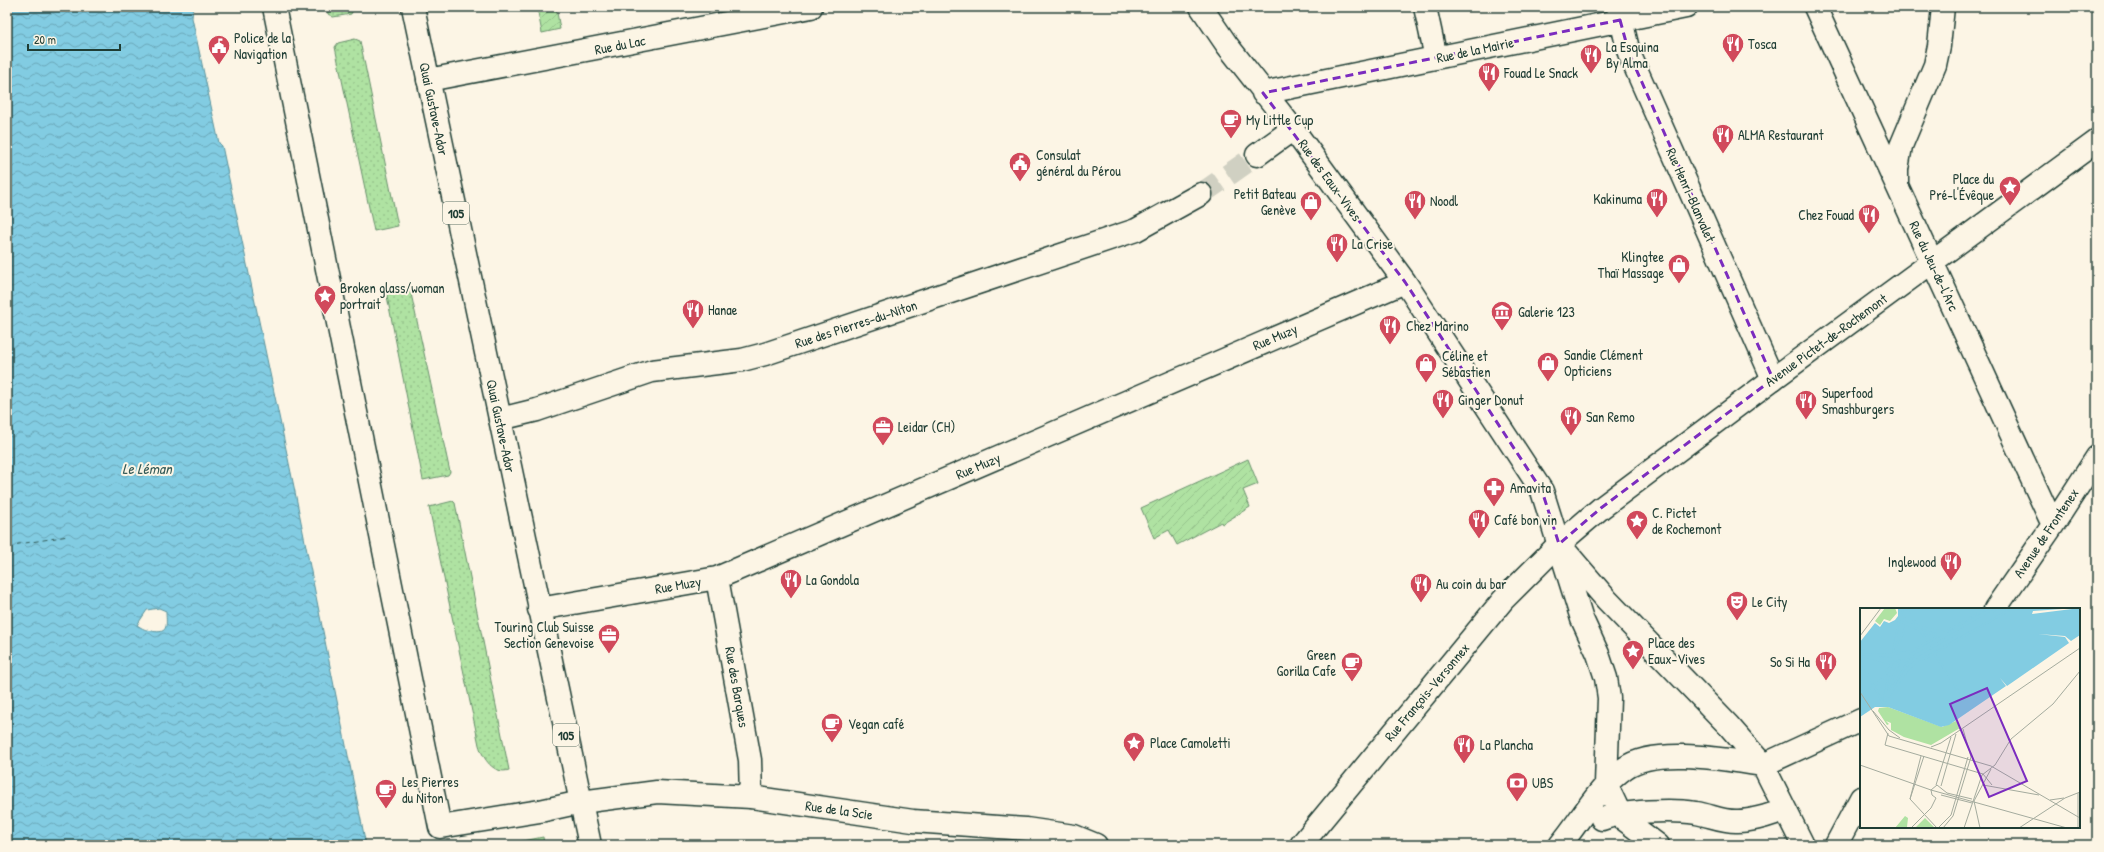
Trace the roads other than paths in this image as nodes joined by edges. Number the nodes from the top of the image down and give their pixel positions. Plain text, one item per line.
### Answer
1 (274, 7) edge
2 (413, 7) edge
3 (812, 7) edge
4 (1201, 7) edge
5 (1425, 7) edge
6 (1686, 7) edge
7 (1815, 7) edge
8 (1943, 7) edge
9 (1619, 14) edge
10 (1436, 58) junction
11 (428, 80) junction
12 (1263, 93) junction
13 (1293, 129) junction
14 (2097, 141) edge
15 (1257, 155) tunnel mouth
16 (1897, 185) junction
17 (1201, 194) tunnel mouth
18 (1932, 262) junction
19 (1405, 282) junction
20 (1773, 379) junction
21 (500, 419) junction
22 (2097, 457) edge
23 (2053, 525) junction
24 (1559, 544) junction
25 (717, 578) junction
26 (1996, 608) edge
27 (539, 609) junction
28 (1860, 720) edge
29 (1763, 765) junction
30 (1606, 784) junction
31 (751, 797) junction
32 (1860, 800) edge
33 (581, 802) junction
34 (1785, 810) junction
35 (1615, 817) junction
36 (1573, 828) junction
37 (590, 845) edge
38 (1096, 845) edge
39 (1300, 845) edge
40 (1560, 845) edge
41 (1658, 845) edge
42 (1803, 845) edge
43 (1836, 845) edge

1 - 33 street, Rue de la Scie
2 - 11 street, Quai Gustave-Ador / 105
3 - 11 street, Rue du Lac
4 - 12 street, Rue des Eaux-Vives
5 - 10 street
6 - 9 street, Rue de la Mairie
7 - 16 street, Rue du Jeu-de-l'Arc
8 - 16 street
9 - 10 street, Rue de la Mairie
9 - 20 street, Rue Henri-Blanvalet
10 - 12 street, Rue de la Mairie
11 - 21 street, Quai Gustave-Ador / 105
12 - 13 street, Rue des Eaux-Vives
13 - 15 street
13 - 19 street, Rue des Eaux-Vives
14 - 18 street, Avenue Pictet-de-Rochemont
16 - 18 street, Rue du Jeu-de-l'Arc
17 - 21 street, Rue des Pierres-du-Niton
18 - 20 street, Avenue Pictet-de-Rochemont
18 - 23 street, Rue du Jeu-de-l'Arc
19 - 24 street, Rue des Eaux-Vives
19 - 25 street, Rue Muzy
20 - 24 street, Avenue Pictet-de-Rochemont
21 - 27 street, Quai Gustave-Ador / 105
22 - 23 street, Avenue de Frontenex
23 - 26 street, Avenue de Frontenex
24 - 29 street
24 - 30 street
24 - 39 street, Rue François-Versonnex
25 - 27 street, Rue Muzy
25 - 31 street, Rue des Barques
27 - 33 street, Quai Gustave-Ador / 105
28 - 29 street
29 - 30 street
29 - 34 street
30 - 35 street
30 - 36 street
31 - 33 street, Rue de la Scie
31 - 38 street, Rue de la Scie
32 - 43 street
33 - 37 street, Quai Gustave-Ador / 105
34 - 35 street
34 - 42 street
35 - 36 street
35 - 41 street
36 - 40 street

